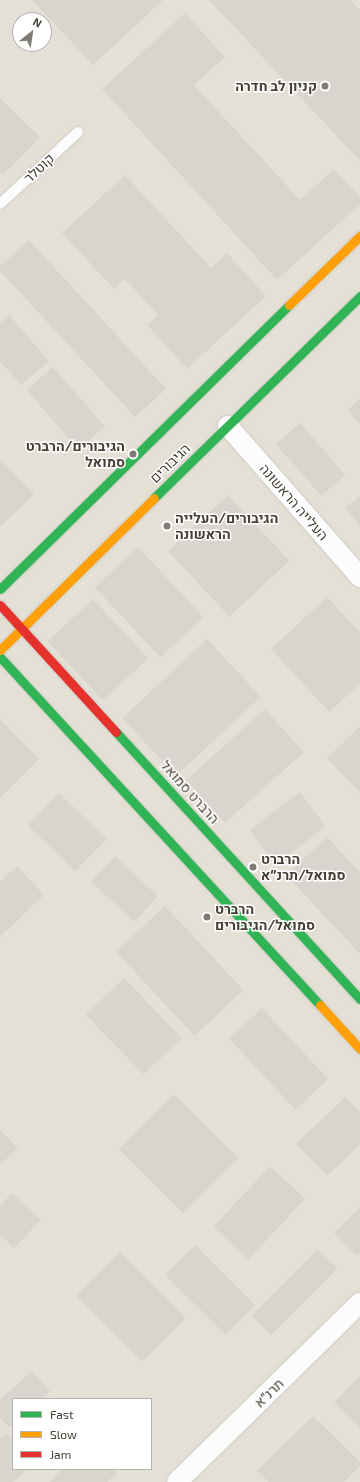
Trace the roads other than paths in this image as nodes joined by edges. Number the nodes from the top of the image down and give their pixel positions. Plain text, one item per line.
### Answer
1 (78, 132) dead end
2 (0, 204) edge
3 (360, 236) edge
4 (360, 296) edge
5 (228, 426) junction
6 (360, 577) edge
7 (0, 589) edge
8 (0, 605) edge
9 (22, 628) junction
10 (0, 650) edge
11 (0, 657) edge
12 (360, 999) edge
13 (360, 1049) edge
14 (360, 1303) edge
15 (177, 1482) edge

1 - 2 lane, קוטלר
3 - 7 street, הגיבורים
4 - 5 street, הגיבורים
5 - 6 street, העלייה הראשונה
5 - 9 street, הגיבורים
8 - 9 street, הרברט סמואל
9 - 10 street, הגיבורים
9 - 12 street, הרברט סמואל
11 - 13 street
14 - 15 street, תרנ״א

